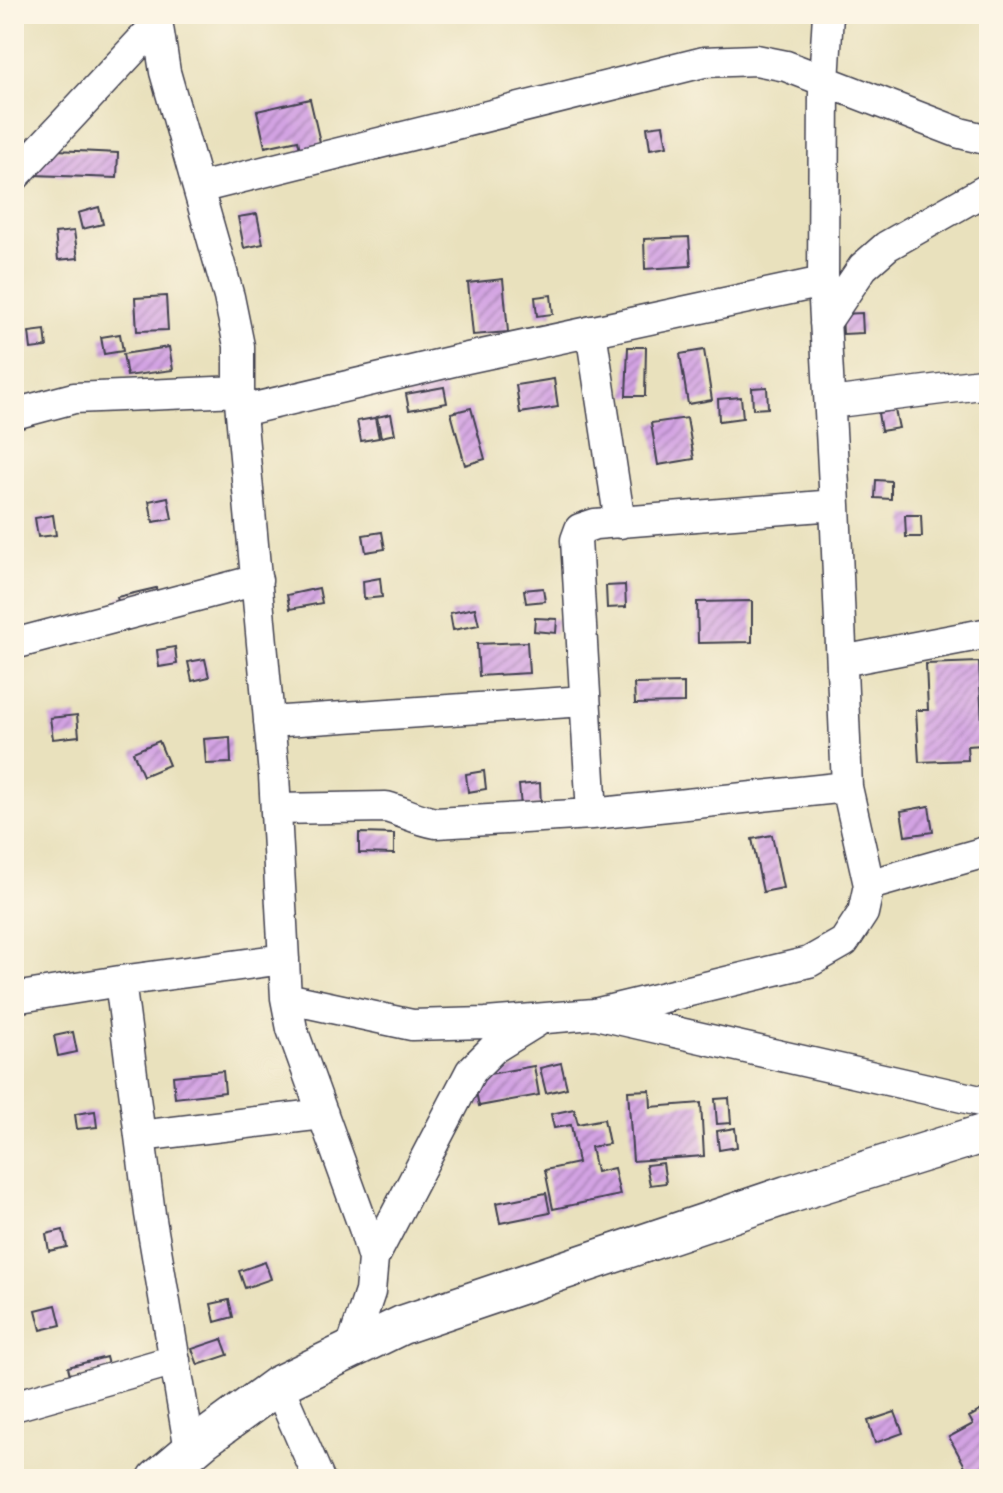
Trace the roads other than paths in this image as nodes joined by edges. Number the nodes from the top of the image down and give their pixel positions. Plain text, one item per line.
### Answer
1 (828, 14) edge
2 (157, 19) edge
3 (824, 82) junction
4 (989, 140) edge
5 (14, 177) edge
6 (199, 188) junction
7 (989, 188) edge
8 (823, 282) junction
9 (825, 323) junction
10 (591, 331) junction
11 (989, 383) edge
12 (240, 401) junction
13 (830, 403) junction
14 (14, 414) edge
15 (835, 505) junction
16 (620, 523) junction
17 (257, 580) junction
18 (989, 633) edge
19 (14, 644) edge
20 (842, 661) junction
21 (585, 701) junction
22 (269, 722) junction
23 (847, 787) junction
24 (276, 809) junction
25 (592, 814) junction
26 (989, 851) edge
27 (869, 885) junction
28 (284, 959) junction
29 (120, 981) junction
30 (14, 998) edge
31 (286, 998) junction
32 (594, 1014) junction
33 (544, 1017) junction
34 (989, 1103) edge
35 (323, 1114) junction
36 (989, 1132) edge
37 (140, 1136) junction
38 (373, 1259) junction
39 (351, 1349) junction
40 (175, 1360) junction
41 (278, 1385) junction
42 (14, 1406) edge
43 (190, 1450) junction
44 (157, 1479) edge
45 (319, 1479) edge

1 - 3 street
2 - 5 street
2 - 6 street
3 - 4 street
3 - 6 street
3 - 8 street
6 - 12 street
7 - 9 street
8 - 9 street
8 - 10 street
9 - 13 street
10 - 12 street
10 - 16 street
11 - 13 street
12 - 14 street
12 - 17 street
13 - 15 street
15 - 16 street
15 - 20 street
16 - 21 street
17 - 19 street
17 - 22 street
18 - 20 street
20 - 23 street
21 - 22 street
21 - 25 street
22 - 24 street
23 - 25 street
23 - 27 street
24 - 25 street
24 - 28 street
26 - 27 street
27 - 32 street
28 - 29 street
28 - 31 street
29 - 30 street
29 - 37 street
31 - 33 street
31 - 35 street
32 - 33 street
32 - 34 street
33 - 38 street
35 - 37 street
35 - 38 street
36 - 39 street
37 - 40 street
38 - 39 street
39 - 41 street
40 - 42 street
40 - 43 street
41 - 43 street
41 - 45 street
43 - 44 street

